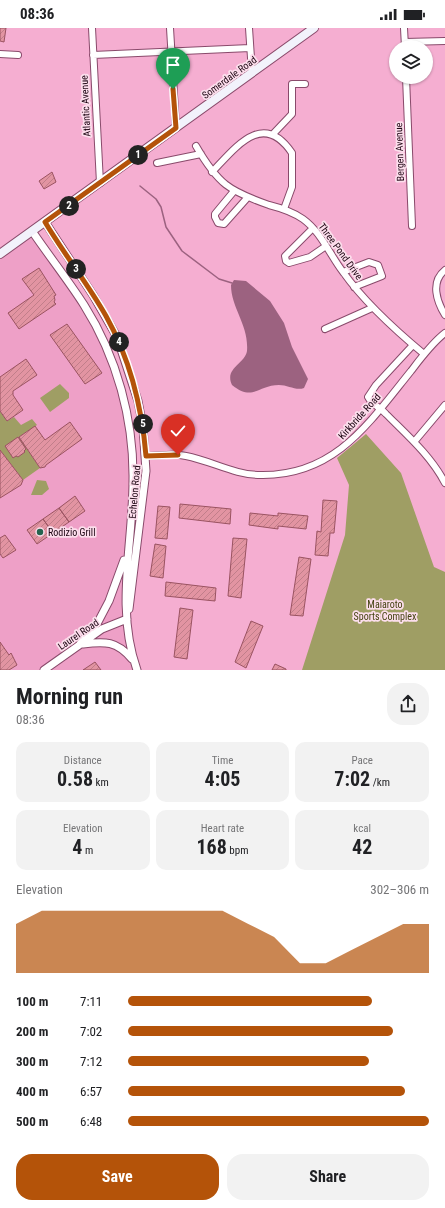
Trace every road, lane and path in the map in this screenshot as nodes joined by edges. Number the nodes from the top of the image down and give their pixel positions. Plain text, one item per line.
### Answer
1 (92, 28) edge
2 (170, 28) edge
3 (249, 28) edge
4 (314, 28) edge
5 (404, 28) edge
6 (405, 40) edge
7 (445, 41) edge
8 (433, 42) edge
9 (250, 48) junction
10 (171, 51) junction
11 (0, 54) edge
12 (93, 54) junction
13 (18, 56) dead end
14 (252, 72) junction
15 (305, 84) dead end
16 (406, 84) edge
17 (176, 128) junction
18 (273, 134) junction
19 (196, 146) dead end
20 (201, 154) junction
21 (157, 163) dead end
22 (212, 172) junction
23 (100, 183) junction
24 (234, 191) junction
25 (248, 197) junction
26 (284, 210) junction
27 (45, 222) junction
28 (412, 226) dead end
29 (313, 228) junction
30 (32, 231) junction
31 (326, 246) junction
32 (0, 254) edge
33 (445, 270) edge
34 (342, 272) junction
35 (354, 287) junction
36 (372, 308) junction
37 (445, 315) edge
38 (325, 329) dead end
39 (445, 333) edge
40 (413, 345) junction
41 (424, 354) junction
42 (445, 405) edge
43 (381, 408) junction
44 (414, 442) junction
45 (146, 456) junction
46 (445, 483) edge
47 (127, 550) junction
48 (127, 619) junction
49 (80, 644) junction
50 (133, 660) junction
51 (44, 670) edge
52 (136, 670) edge

1 - 12 street, Atlantic Avenue
2 - 10 street
3 - 9 street
4 - 14 main road, Somerdale Road
5 - 6 street
7 - 8 street
9 - 10 street
9 - 14 street
10 - 12 street
10 - 17 street
11 - 13 street
12 - 23 street, Atlantic Avenue
14 - 17 main road, Somerdale Road
15 - 18 street
16 - 28 street, Bergen Avenue
17 - 23 main road, Somerdale Road
18 - 22 street
18 - 26 street
19 - 20 street, Three Pond Drive
20 - 21 street
20 - 22 street, Three Pond Drive
22 - 24 street, Three Pond Drive
23 - 27 main road, Somerdale Road
24 - 25 street, Three Pond Drive
24 - 25 street
25 - 26 street, Three Pond Drive
26 - 29 street, Three Pond Drive
27 - 30 main road, Somerdale Road
27 - 45 street, Echelon Road
29 - 31 street, Three Pond Drive
29 - 31 street
30 - 32 main road, Somerdale Road
30 - 47 street, Echelon Road
31 - 34 street, Three Pond Drive
33 - 37 street
34 - 35 street, Three Pond Drive
34 - 35 street
35 - 36 street, Three Pond Drive
36 - 38 street
36 - 40 street, Three Pond Drive
39 - 41 street, Kirkbride Road
40 - 41 street, Three Pond Drive
40 - 43 street
41 - 43 street, Kirkbride Road
42 - 44 street
43 - 44 street
43 - 45 street, Kirkbride Road
44 - 46 street
45 - 48 street, Echelon Road
47 - 48 street, Echelon Road
47 - 49 street
48 - 49 street, Laurel Road
48 - 50 street, Echelon Road
49 - 50 street
49 - 51 street, Laurel Road
50 - 52 street, Echelon Road

